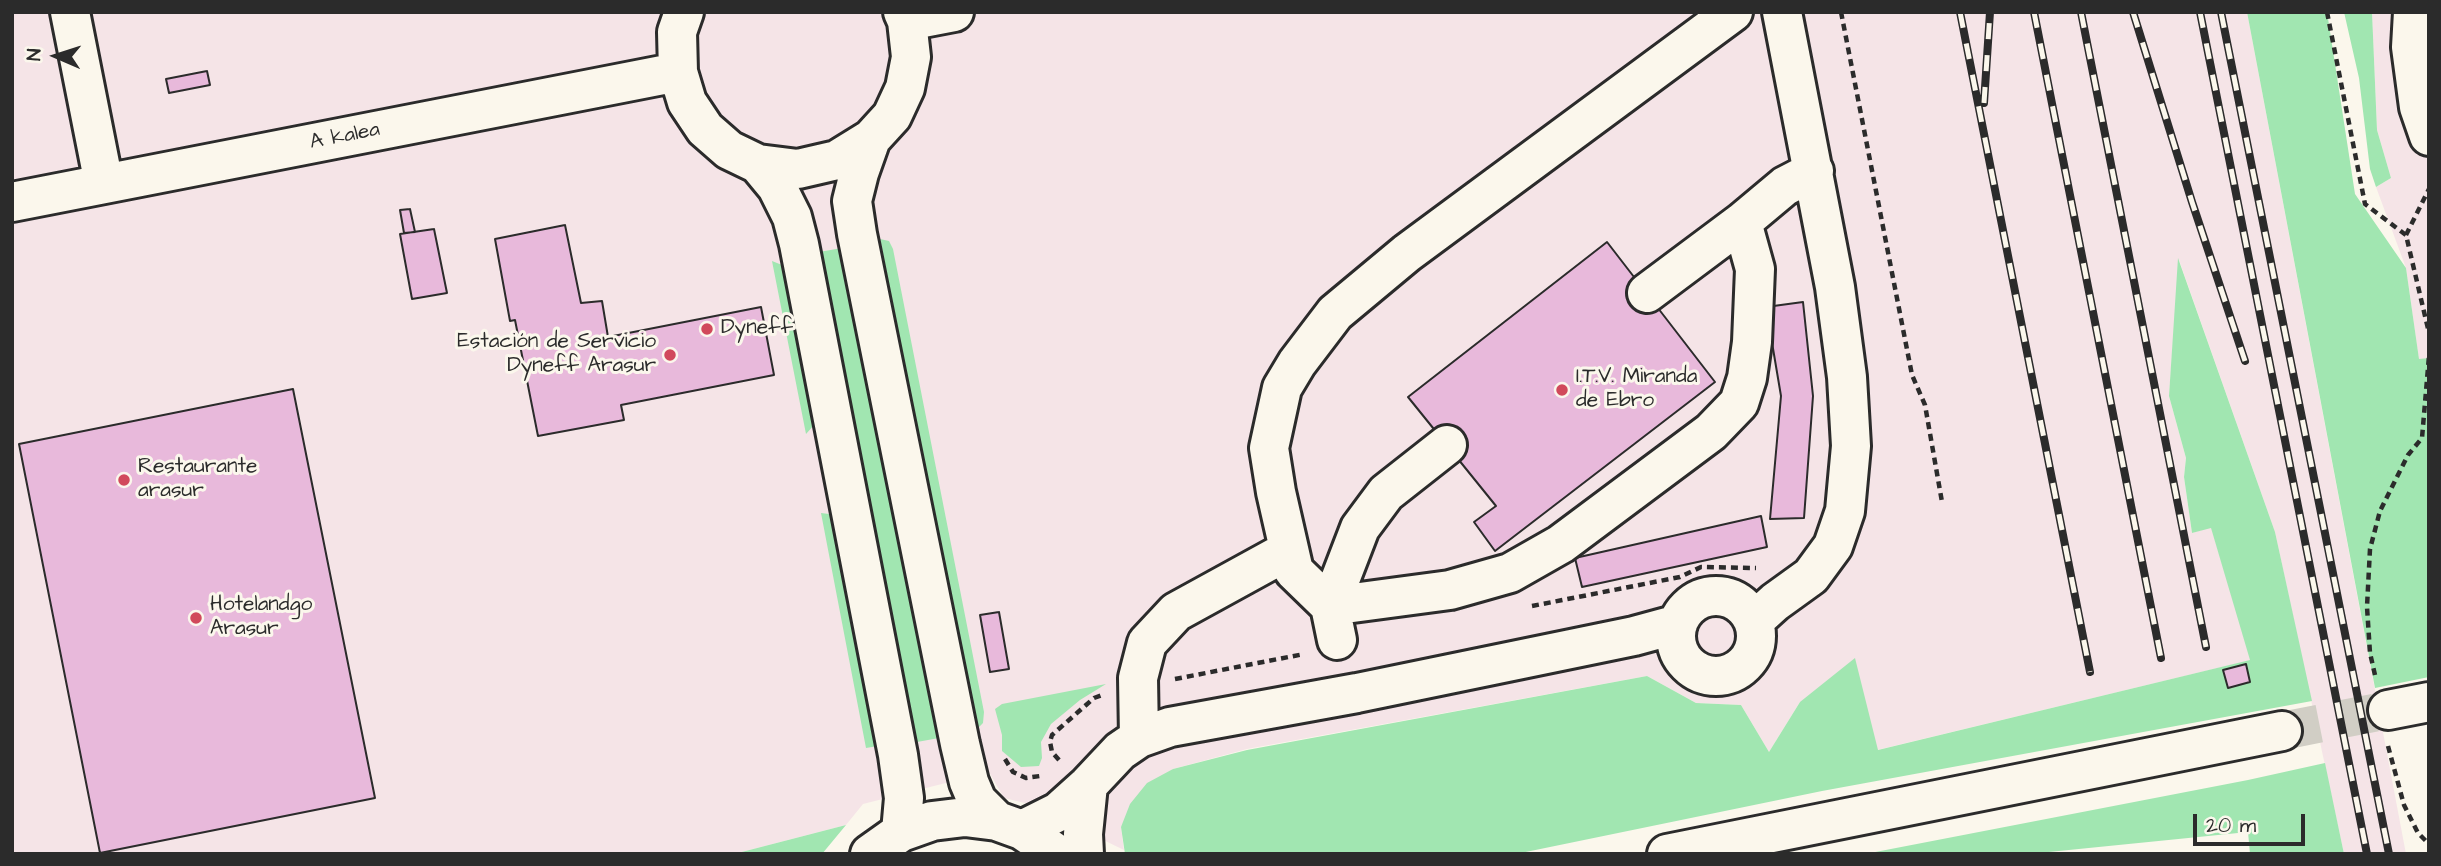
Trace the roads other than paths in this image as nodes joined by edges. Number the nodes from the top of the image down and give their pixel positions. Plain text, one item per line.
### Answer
1 (69, 12) edge
2 (684, 12) edge
3 (954, 12) edge
4 (1733, 12) edge
5 (1782, 12) edge
6 (2413, 12) edge
7 (905, 17) edge
8 (678, 72) junction
9 (2429, 136) edge
10 (871, 139) junction
11 (758, 164) junction
12 (1814, 171) junction
13 (104, 184) junction
14 (12, 202) edge
15 (1742, 222) junction
16 (1647, 293) dead end
17 (1447, 445) dead end
18 (1289, 550) junction
19 (1759, 611) junction
20 (1334, 623) junction
21 (1680, 640) junction
22 (2429, 702) edge
23 (2383, 710) tunnel mouth
24 (2282, 731) tunnel mouth
25 (1139, 738) junction
26 (1088, 785) junction
27 (1009, 825) junction
28 (901, 832) junction
29 (870, 854) edge
30 (1057, 854) edge
31 (1084, 854) edge
32 (1667, 854) edge

1 - 13 street
2 - 8 street
3 - 7 street
4 - 18 street
5 - 12 street
6 - 9 street
7 - 10 street
8 - 11 street
8 - 13 street, A kalea
10 - 11 street
10 - 27 street
11 - 28 street
12 - 15 street
12 - 19 street
13 - 14 street, A kalea
15 - 16 street
15 - 20 street
17 - 20 street
18 - 20 street
18 - 25 street
19 - 21 street
19 - 21 street
21 - 25 street
22 - 23 street
24 - 32 street
25 - 26 street
26 - 27 street
26 - 31 street
27 - 28 street
27 - 30 street
28 - 29 street

